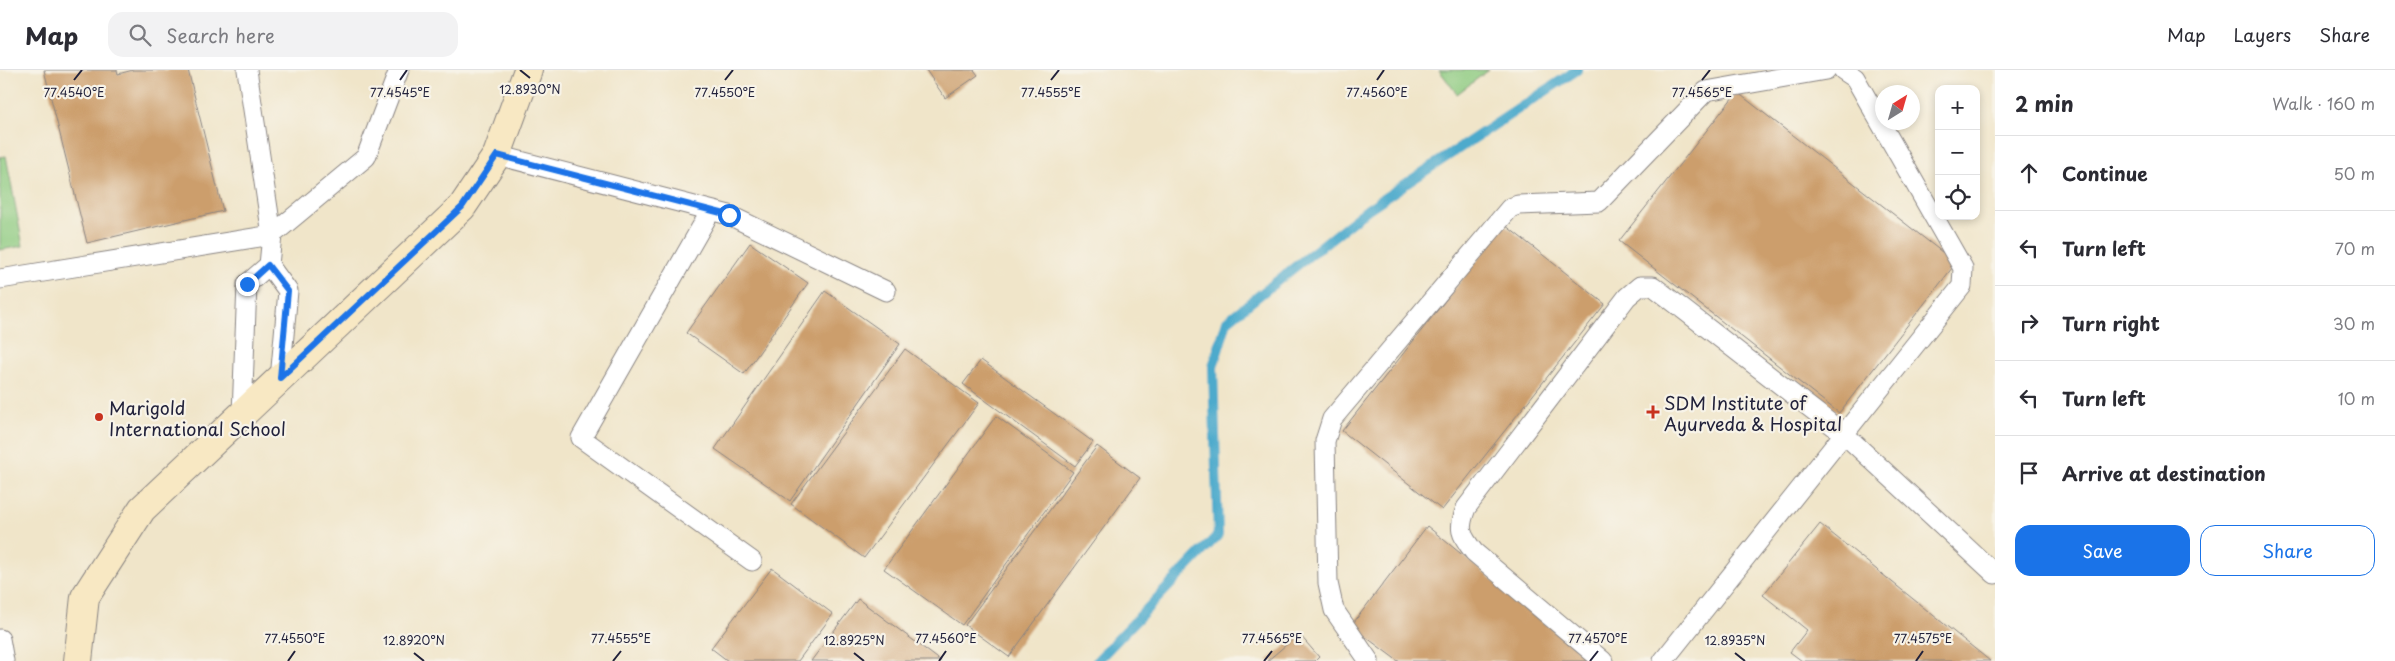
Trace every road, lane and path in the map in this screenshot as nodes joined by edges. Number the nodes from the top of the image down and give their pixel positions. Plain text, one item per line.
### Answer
1 (247, 70) edge
2 (399, 70) edge
3 (528, 70) edge
4 (1826, 70) edge
5 (1842, 70) edge
6 (497, 155) junction
7 (710, 212) junction
8 (272, 235) junction
9 (268, 265) junction
10 (0, 279) edge
11 (886, 292) dead end
12 (280, 378) junction
13 (242, 414) junction
14 (1844, 434) junction
15 (752, 561) dead end
16 (1995, 574) edge
17 (0, 639) edge
18 (4, 661) edge
19 (78, 661) edge
20 (1368, 661) edge
21 (1603, 661) edge
22 (1663, 661) edge

1 - 8 lane
2 - 8 lane
3 - 6 street
4 - 20 lane
5 - 14 lane
6 - 7 lane
6 - 12 street
7 - 11 lane
7 - 15 lane
8 - 9 lane
8 - 10 lane
9 - 12 lane
9 - 13 lane
12 - 13 street
13 - 19 street
14 - 16 lane
14 - 21 lane
14 - 22 lane
17 - 18 lane

